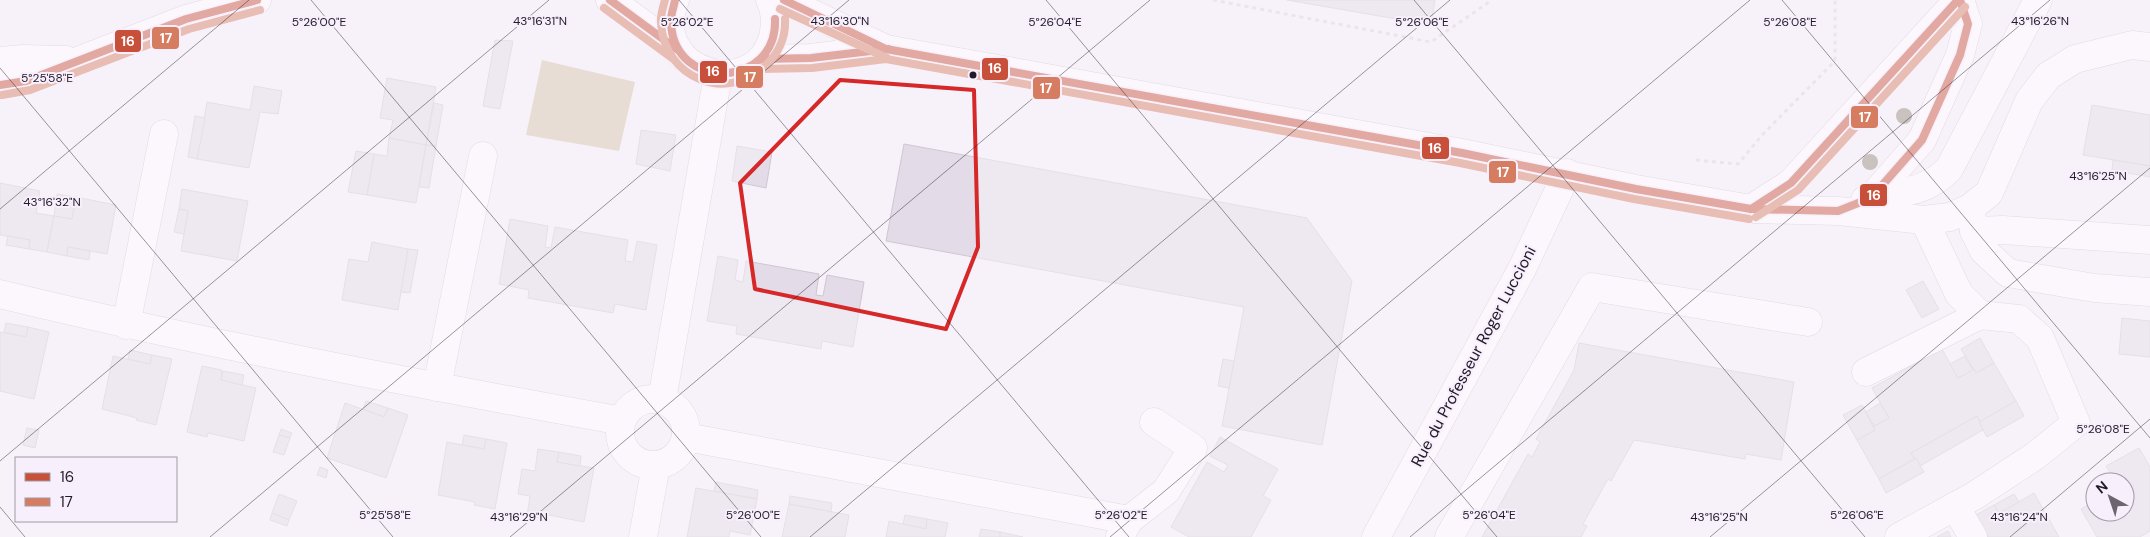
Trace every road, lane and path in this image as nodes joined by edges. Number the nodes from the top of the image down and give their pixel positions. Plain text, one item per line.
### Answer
1 (257, 0) edge
2 (610, 0) edge
3 (675, 0) edge
4 (770, 0) edge
5 (784, 0) edge
6 (1214, 0) edge
7 (1492, 0) edge
8 (1835, 0) edge
9 (1959, 0) edge
10 (2038, 0) edge
11 (2150, 47) edge
12 (886, 49) junction
13 (678, 50) junction
14 (761, 59) junction
15 (0, 61) edge
16 (82, 61) junction
17 (718, 75) junction
18 (0, 85) edge
19 (164, 134) dead end
20 (483, 156) dead end
21 (1690, 160) dead end
22 (1566, 173) junction
23 (1871, 198) junction
24 (1751, 209) junction
25 (1838, 211) junction
26 (1972, 219) junction
27 (1924, 220) junction
28 (2150, 240) edge
29 (2150, 292) edge
30 (0, 294) edge
31 (1980, 315) junction
32 (1808, 322) dead end
33 (126, 324) junction
34 (1866, 372) dead end
35 (438, 387) junction
36 (662, 400) junction
37 (622, 421) junction
38 (1154, 422) dead end
39 (686, 437) junction
40 (656, 465) junction
41 (1955, 506) junction
42 (1124, 528) edge
43 (643, 537) edge
44 (1376, 537) edge
45 (1449, 537) edge
46 (1899, 537) edge
47 (1972, 537) edge

1 - 16 street
2 - 13 street
3 - 13 street
4 - 14 street
5 - 12 street
6 - 7 path
8 - 21 path
9 - 23 street
9 - 24 street
10 - 23 street
11 - 26 street
12 - 14 street
12 - 22 street
13 - 17 street
14 - 17 street
15 - 16 street
16 - 18 street
17 - 36 street
19 - 33 street
20 - 35 street
22 - 24 street
22 - 44 street, Rue du Professeur Roger Luccioni
23 - 25 street
24 - 25 street
25 - 27 street
26 - 27 street
26 - 28 street
26 - 29 street
27 - 31 street
30 - 33 street
31 - 34 street
31 - 41 street
32 - 45 street
33 - 35 street
35 - 37 street
36 - 37 street
36 - 39 street
37 - 40 street
38 - 42 street
39 - 40 street
39 - 42 street
40 - 43 street
41 - 46 street
41 - 47 street

